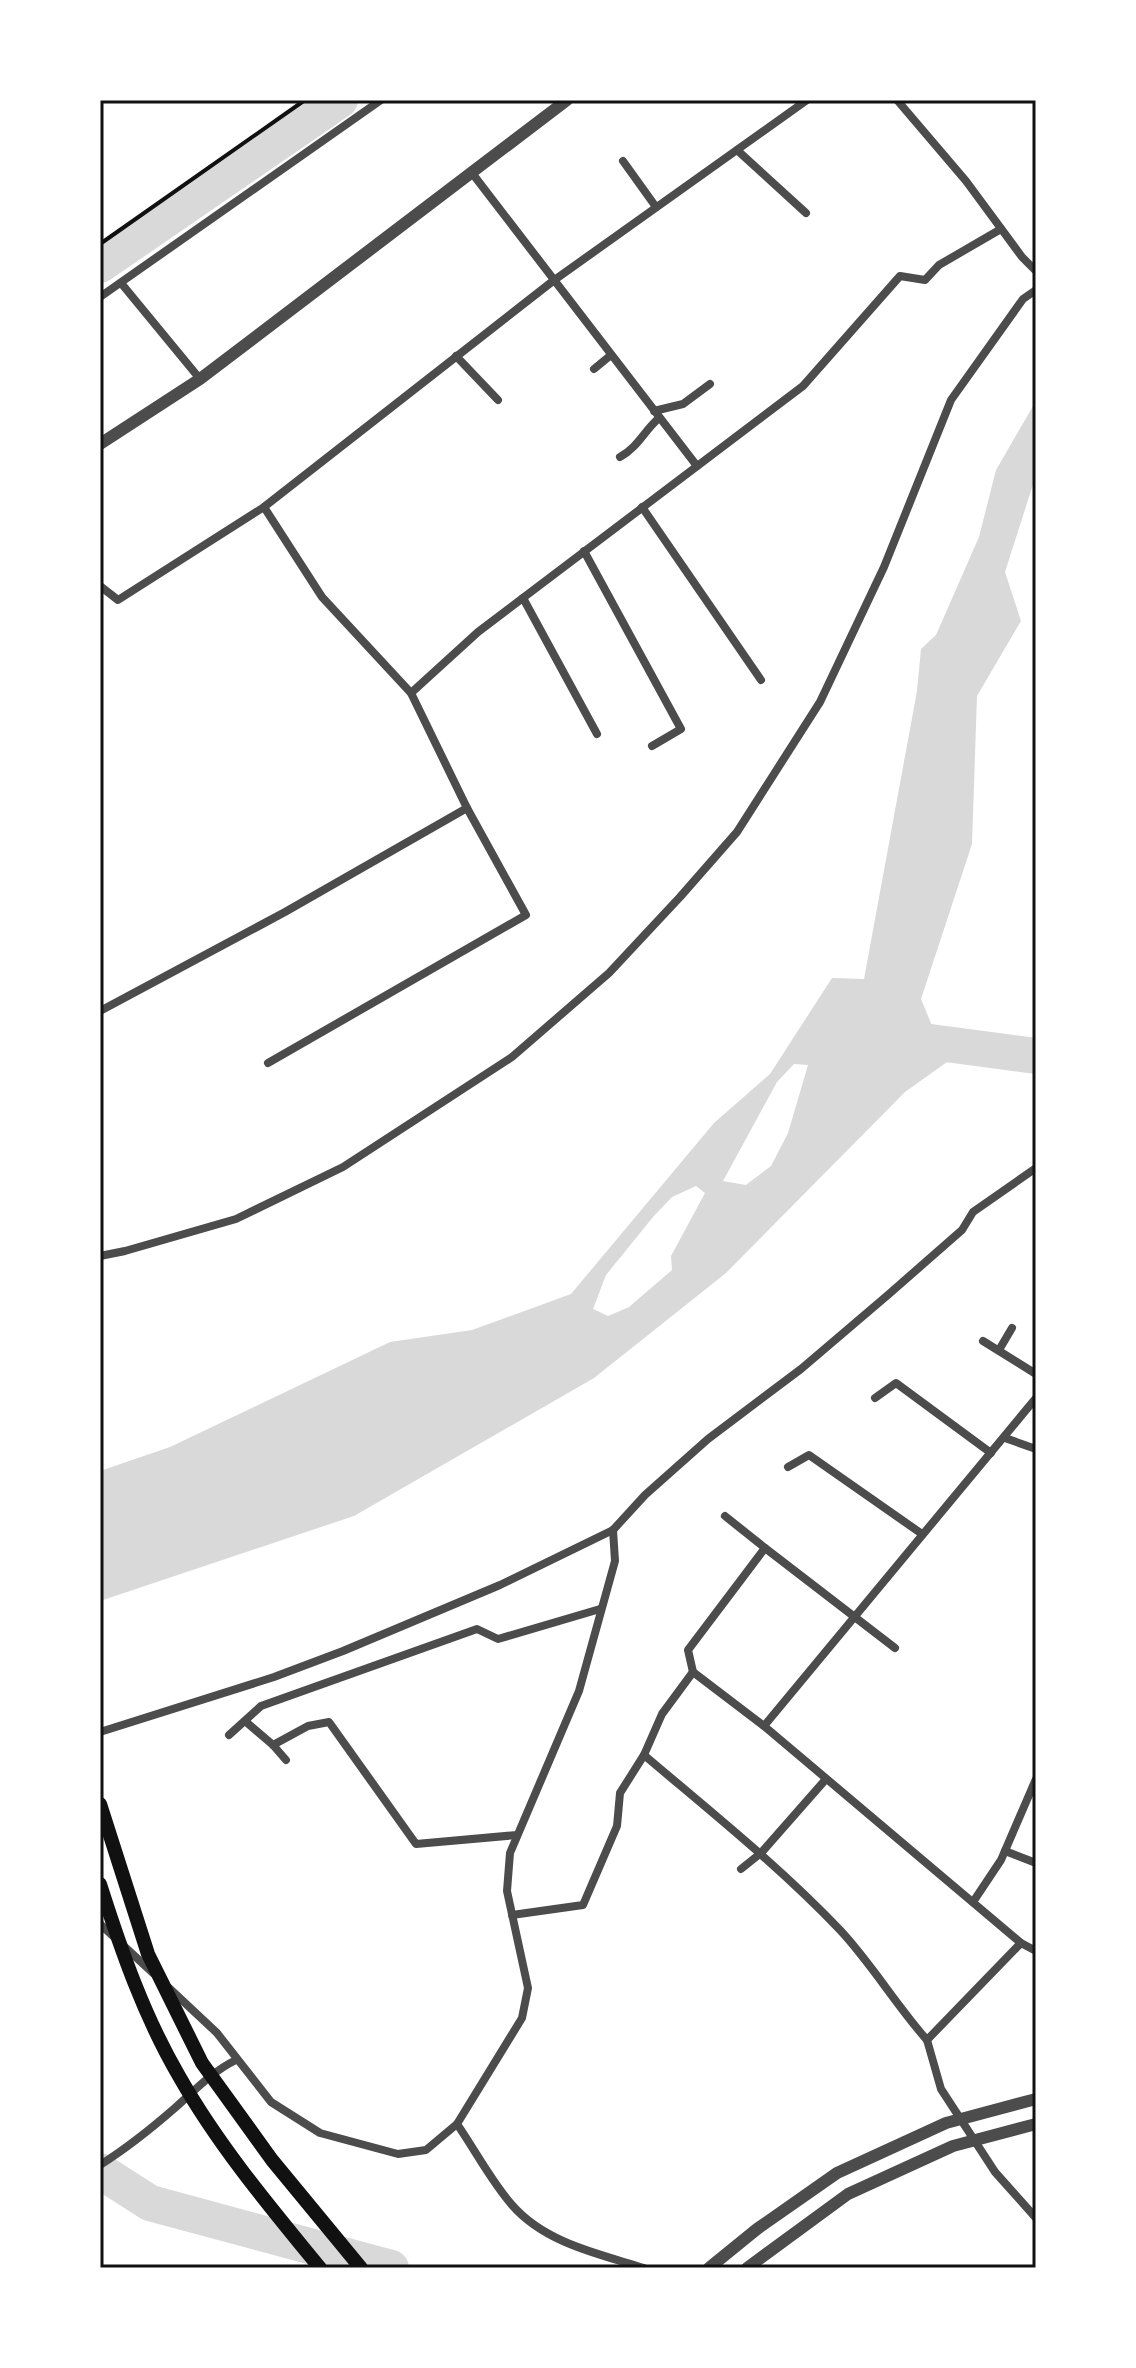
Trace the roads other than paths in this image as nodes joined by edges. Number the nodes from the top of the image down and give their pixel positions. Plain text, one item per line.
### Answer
1 (381, 100) edge
2 (567, 100) edge
3 (807, 100) edge
4 (897, 100) edge
5 (737, 150) junction
6 (623, 161) dead end
7 (472, 173) junction
8 (656, 207) junction
9 (806, 213) dead end
10 (1001, 229) junction
11 (1036, 271) edge
12 (553, 281) junction
13 (121, 283) junction
14 (1036, 290) edge
15 (100, 297) edge
16 (611, 355) junction
17 (456, 356) junction
18 (594, 369) dead end
19 (200, 379) junction
20 (710, 384) dead end
21 (498, 400) dead end
22 (657, 415) junction
23 (100, 444) edge
24 (620, 457) dead end
25 (697, 466) junction
26 (264, 507) junction
27 (642, 507) junction
28 (584, 551) junction
29 (100, 586) edge
30 (523, 598) junction
31 (761, 680) dead end
32 (411, 693) junction
33 (597, 734) dead end
34 (652, 746) dead end
35 (467, 808) junction
36 (100, 1011) edge
37 (268, 1063) dead end
38 (1036, 1168) edge
39 (100, 1256) edge
40 (1012, 1328) dead end
41 (983, 1341) dead end
42 (999, 1350) junction
43 (1036, 1374) edge
44 (875, 1398) dead end
45 (1036, 1398) edge
46 (1005, 1438) junction
47 (1036, 1449) edge
48 (991, 1453) junction
49 (788, 1467) dead end
50 (725, 1516) dead end
51 (613, 1530) junction
52 (922, 1534) junction
53 (765, 1548) junction
54 (600, 1609) junction
55 (852, 1617) junction
56 (895, 1648) dead end
57 (693, 1672) junction
58 (245, 1721) junction
59 (764, 1726) junction
60 (100, 1732) edge
61 (229, 1735) dead end
62 (273, 1745) junction
63 (644, 1755) junction
64 (286, 1760) dead end
65 (826, 1779) junction
66 (1036, 1779) edge
67 (100, 1804) edge
68 (517, 1835) junction
69 (1005, 1851) junction
70 (761, 1853) junction
71 (1036, 1863) edge
72 (741, 1869) dead end
73 (100, 1884) edge
74 (973, 1902) junction
75 (512, 1915) junction
76 (100, 1924) edge
77 (1021, 1943) junction
78 (1036, 1951) edge
79 (927, 2040) junction
80 (236, 2060) junction
81 (1036, 2099) edge
82 (457, 2124) junction
83 (1036, 2124) edge
84 (100, 2165) edge
85 (1036, 2218) edge
86 (771, 2248) junction
87 (320, 2268) edge
88 (361, 2268) edge
89 (644, 2268) edge
90 (709, 2268) edge
91 (747, 2268) edge
92 (753, 2268) edge

1 - 13 street
2 - 7 street
3 - 5 street
4 - 10 street
5 - 8 street
5 - 9 street
6 - 8 street
7 - 12 street
7 - 19 street
8 - 12 street
10 - 11 street
10 - 25 street
12 - 16 street
12 - 17 street
13 - 15 street
13 - 19 street
14 - 39 street
16 - 18 street
16 - 22 street
17 - 21 street
17 - 26 street
19 - 23 street
20 - 22 street
22 - 24 street
22 - 25 street
25 - 27 street
26 - 29 street
26 - 32 street
27 - 28 street
27 - 31 street
28 - 30 street
28 - 34 street
30 - 32 street
30 - 33 street
32 - 35 street
35 - 36 street
35 - 37 street
38 - 51 street
40 - 42 street
41 - 42 street
42 - 43 street
44 - 48 street
45 - 46 street
46 - 47 street
46 - 48 street
48 - 52 street
49 - 52 street
50 - 53 street
51 - 54 street
51 - 60 street
52 - 55 street
53 - 55 street
53 - 57 street
54 - 58 street
54 - 68 street
55 - 56 street
55 - 59 street
57 - 59 street
57 - 63 street
58 - 61 street
58 - 62 street
59 - 65 street
62 - 64 street
62 - 68 street
63 - 70 street
63 - 75 street
65 - 70 street
65 - 74 street
66 - 69 street
67 - 88 main road
68 - 75 street
69 - 71 street
69 - 74 street
70 - 72 street
70 - 79 street
73 - 87 main road
74 - 77 street
75 - 82 street
76 - 80 street
77 - 78 street
77 - 79 street
79 - 85 street
80 - 82 street
80 - 84 street
81 - 90 street
82 - 89 street
83 - 86 street
86 - 91 street
86 - 92 street

